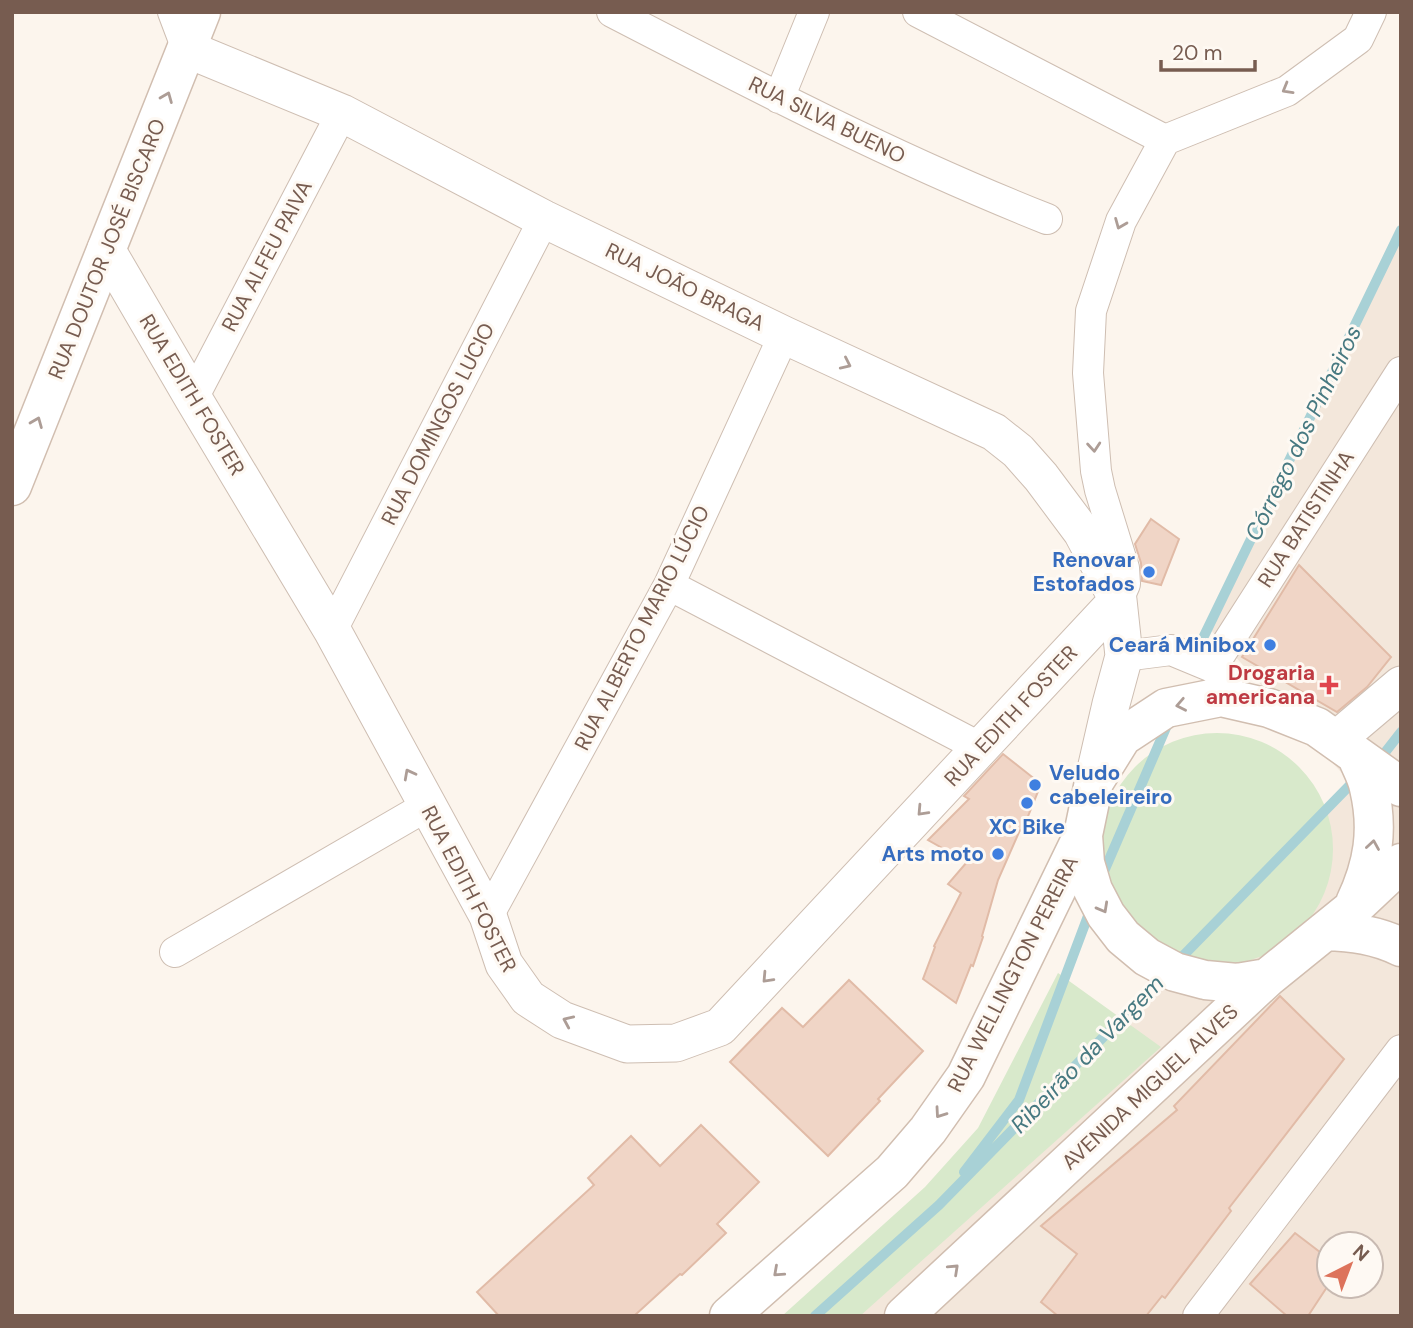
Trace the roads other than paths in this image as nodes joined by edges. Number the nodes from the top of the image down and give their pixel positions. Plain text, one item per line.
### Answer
1 (173, 12) edge
2 (201, 12) edge
3 (612, 12) edge
4 (814, 12) edge
5 (918, 12) edge
6 (1371, 12) edge
7 (187, 49) junction
8 (779, 98) junction
9 (342, 113) junction
10 (1165, 140) junction
11 (544, 219) junction
12 (1047, 219) dead end
13 (106, 249) junction
14 (785, 335) junction
15 (1401, 372) edge
16 (193, 398) junction
17 (12, 486) edge
18 (669, 585) junction
19 (1118, 600) junction
20 (332, 629) junction
21 (1083, 638) junction
22 (1124, 656) junction
23 (1212, 667) junction
24 (1401, 685) edge
25 (1269, 709) junction
26 (1337, 741) junction
27 (981, 748) junction
28 (1094, 782) junction
29 (1401, 787) edge
30 (427, 806) junction
31 (1083, 835) junction
32 (1401, 863) edge
33 (1401, 902) edge
34 (488, 916) junction
35 (1338, 920) junction
36 (1401, 947) edge
37 (175, 952) dead end
38 (1267, 978) junction
39 (1401, 1051) edge
40 (730, 1316) edge
41 (904, 1316) edge
42 (1198, 1316) edge

1 - 7 street
2 - 7 main road, RUA DOUTOR JOSÉ BISCARO
3 - 8 street, RUA SILVA BUENO
4 - 8 street
5 - 10 street
6 -> 10 street
7 - 9 street, RUA JOÃO BRAGA
13 -> 7 main road, RUA DOUTOR JOSÉ BISCARO
8 - 12 street, RUA SILVA BUENO
9 - 11 street, RUA JOÃO BRAGA
9 - 16 street, RUA ALFEU PAIVA
10 -> 19 street
11 - 14 street, RUA JOÃO BRAGA
11 - 20 street, RUA DOMINGOS LUCIO
13 - 16 street, RUA EDITH FOSTER
17 -> 13 main road, RUA DOUTOR JOSÉ BISCARO
14 - 18 street, RUA ALBERTO MARIO LÚCIO
14 -> 19 street, RUA JOÃO BRAGA
15 - 23 street, RUA BATISTINHA
16 - 20 street, RUA EDITH FOSTER
18 - 27 street
18 - 34 street, RUA ALBERTO MARIO LÚCIO
19 - 21 street, RUA EDITH FOSTER
19 - 22 street
30 -> 20 street, RUA EDITH FOSTER
21 - 22 street, RUA EDITH FOSTER
21 - 27 street, RUA EDITH FOSTER
22 - 23 street
22 - 28 street
23 - 25 street
24 - 26 street
25 - 26 main road
25 -> 28 main road
26 - 29 main road
35 -> 26 main road
27 -> 34 street, RUA EDITH FOSTER
28 - 31 main road
30 - 34 street, RUA EDITH FOSTER
30 - 37 street
31 -> 38 main road
31 -> 40 main road, RUA WELLINGTON PEREIRA
32 - 35 main road, AVENIDA MIGUEL ALVES
33 - 35 main road
35 - 36 main road
35 - 38 main road, AVENIDA MIGUEL ALVES
41 -> 38 main road, AVENIDA MIGUEL ALVES
39 - 42 street

